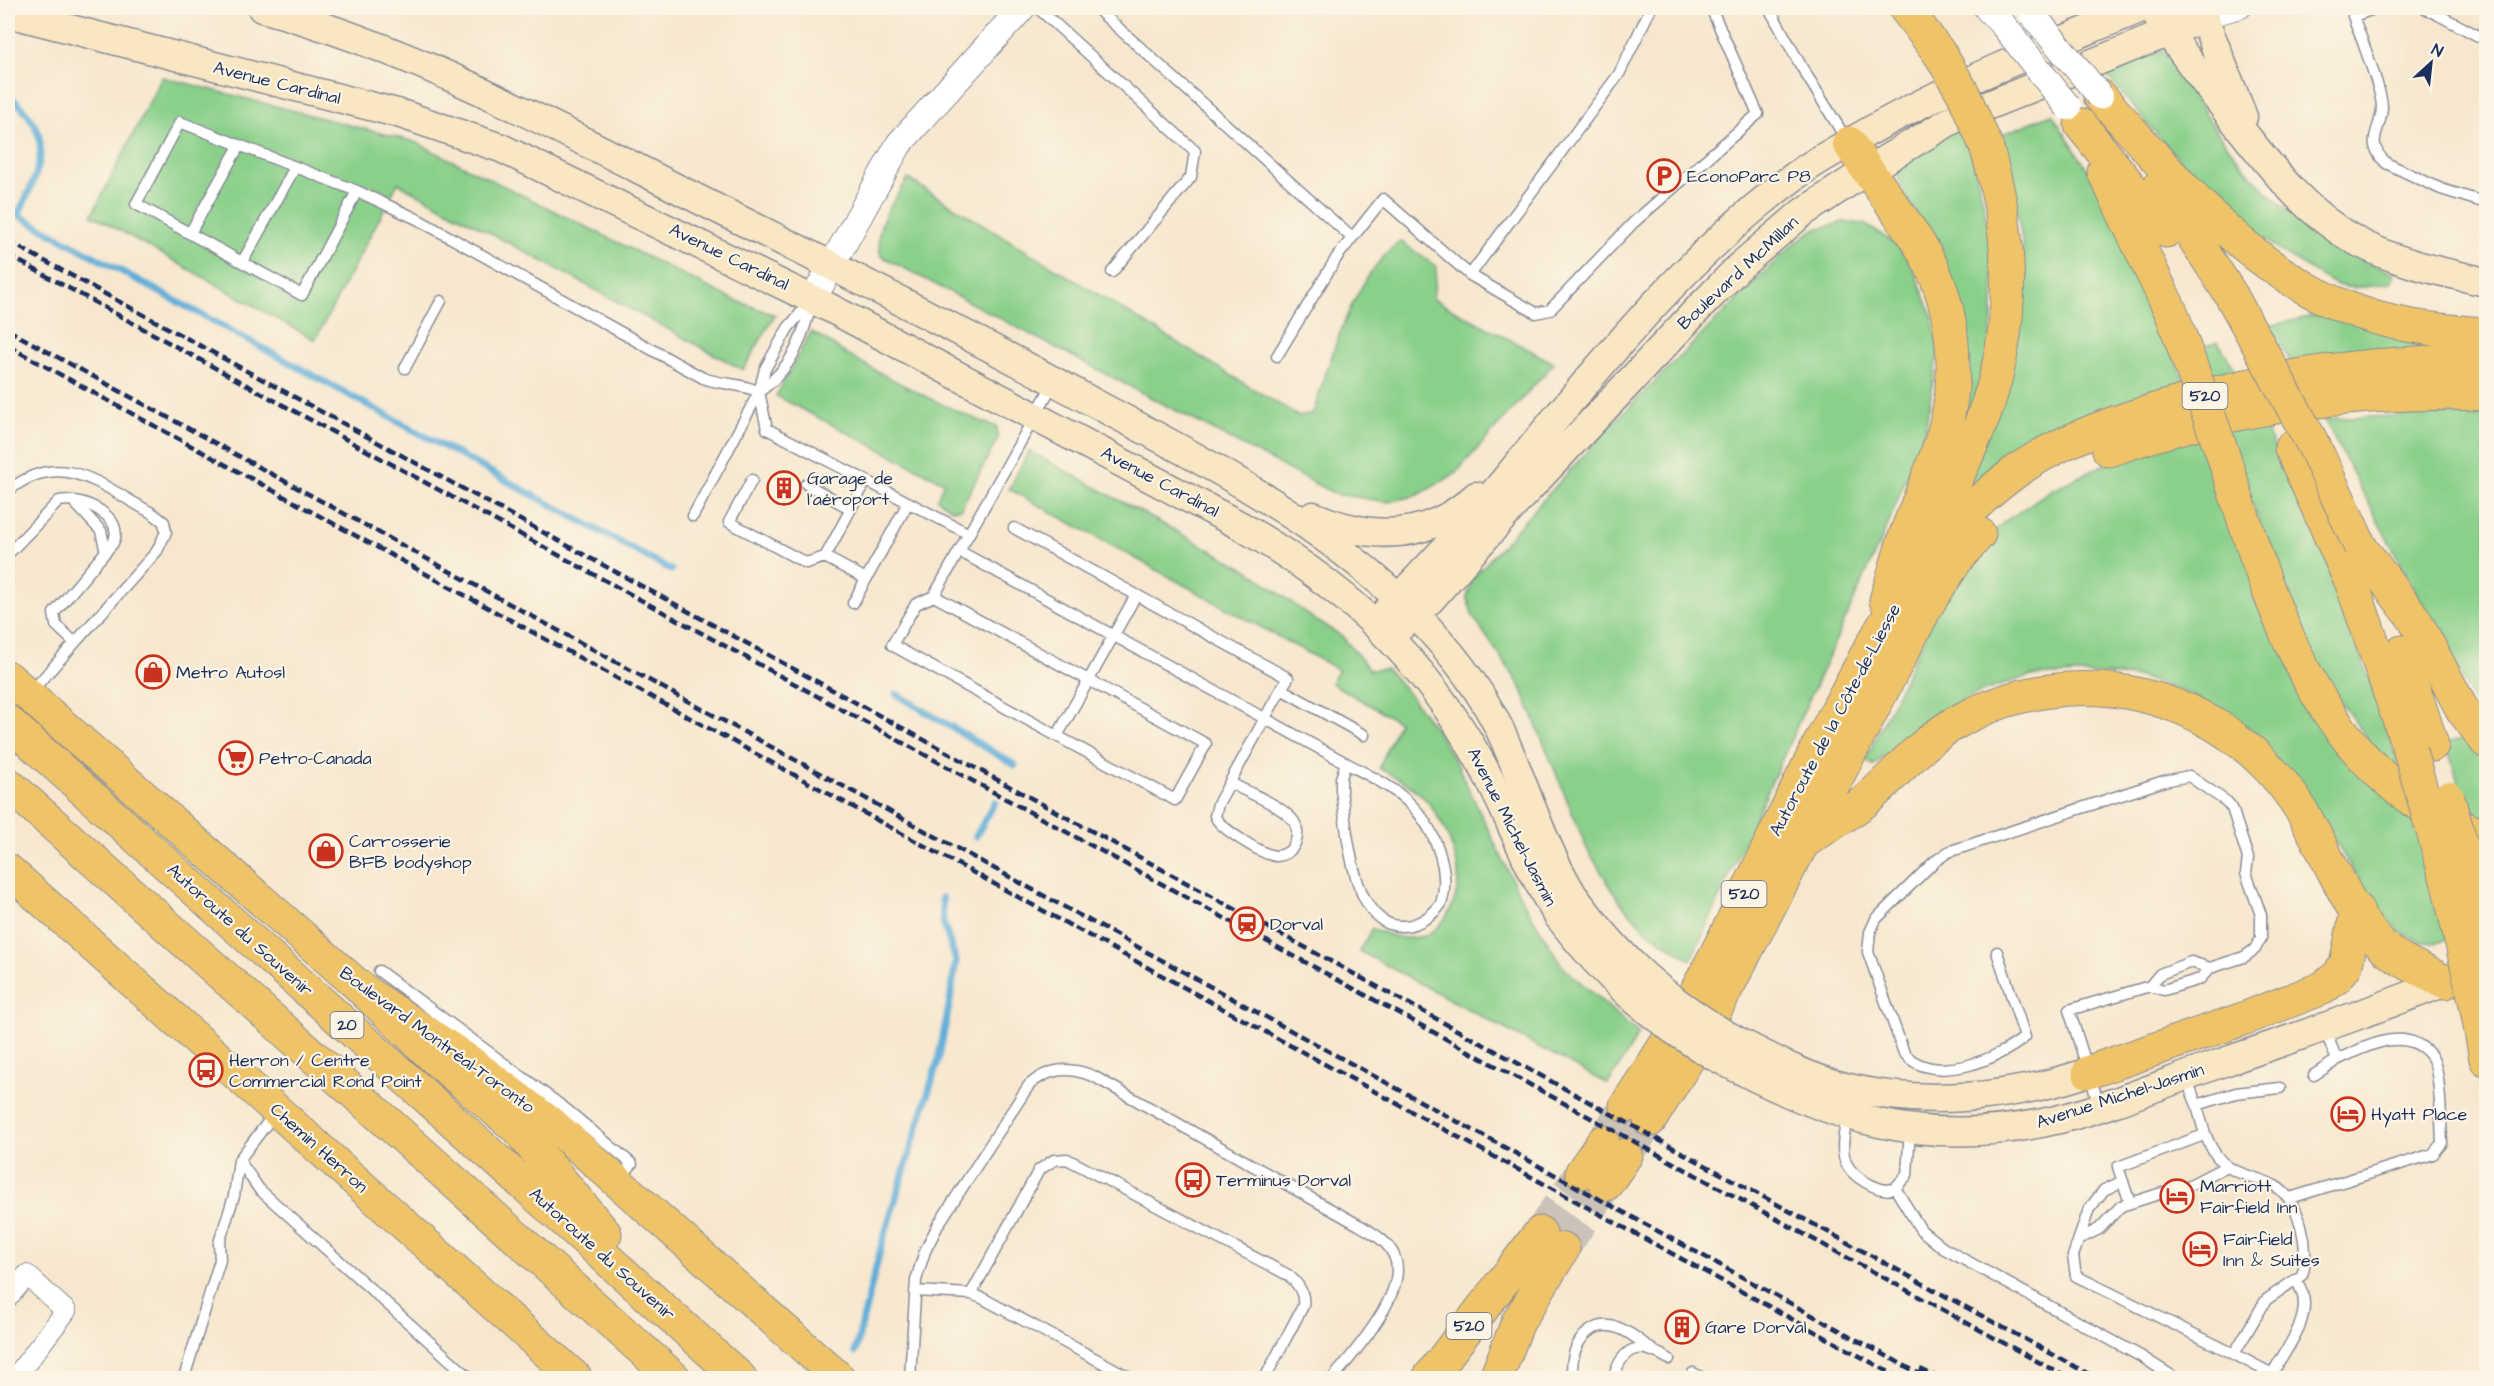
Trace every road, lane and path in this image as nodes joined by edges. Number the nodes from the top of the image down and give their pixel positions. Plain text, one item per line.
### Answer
1 (262, 8) edge
2 (1022, 8) edge
3 (1038, 8) edge
4 (1096, 8) edge
5 (1651, 8) edge
6 (1711, 8) edge
7 (1769, 8) edge
8 (1905, 8) edge
9 (2142, 8) edge
10 (2152, 8) edge
11 (2241, 8) edge
12 (2377, 8) edge
13 (2424, 8) edge
14 (2029, 11) edge
15 (8, 13) edge
16 (1996, 17) edge
17 (2187, 18) edge
18 (2487, 40) edge
19 (2100, 96) junction
20 (2075, 116) junction
21 (1849, 143) junction
22 (239, 146) junction
23 (2255, 147) junction
24 (294, 169) junction
25 (1866, 171) junction
26 (357, 191) junction
27 (2487, 203) edge
28 (190, 233) junction
29 (1351, 237) junction
30 (243, 261) junction
31 (831, 265) junction
32 (1112, 272) dead end
33 (1470, 275) junction
34 (2487, 282) edge
35 (2220, 298) junction
36 (813, 299) junction
37 (441, 301) dead end
38 (2487, 334) edge
39 (1277, 356) dead end
40 (2487, 362) edge
41 (405, 368) dead end
42 (1054, 381) junction
43 (759, 392) junction
44 (2487, 394) edge
45 (1035, 415) junction
46 (1539, 437) junction
47 (752, 480) dead end
48 (866, 481) junction
49 (806, 484) dead end
50 (8, 491) edge
51 (1265, 495) junction
52 (908, 503) junction
53 (851, 509) junction
54 (693, 516) dead end
55 (1014, 528) dead end
56 (969, 534) junction
57 (2361, 548) junction
58 (959, 551) junction
59 (8, 554) edge
60 (825, 557) junction
61 (1914, 577) junction
62 (866, 579) junction
63 (1136, 595) junction
64 (934, 596) junction
65 (853, 603) dead end
66 (1406, 607) junction
67 (1383, 629) junction
68 (1114, 636) junction
69 (1874, 641) junction
70 (75, 643) junction
71 (1089, 680) junction
72 (17, 686) edge
73 (1281, 689) junction
74 (1265, 719) junction
75 (8, 722) edge
76 (1364, 735) dead end
77 (1057, 736) junction
78 (2487, 741) edge
79 (2421, 748) junction
80 (1346, 763) junction
81 (1230, 783) junction
82 (12, 789) edge
83 (2487, 836) edge
84 (1806, 841) junction
85 (8, 870) edge
86 (1566, 906) junction
87 (2357, 910) junction
88 (2487, 950) edge
89 (1997, 952) dead end
90 (2487, 964) edge
91 (2210, 968) junction
92 (370, 980) junction
93 (2445, 982) junction
94 (2150, 986) junction
95 (2324, 1028) junction
96 (1722, 1047) junction
97 (2487, 1059) edge
98 (2337, 1060) junction
99 (2089, 1072) junction
100 (2185, 1076) junction
101 (2314, 1076) dead end
102 (2280, 1088) dead end
103 (2100, 1106) junction
104 (2197, 1106) junction
105 (277, 1110) junction
106 (1847, 1116) junction
107 (1910, 1129) junction
108 (2204, 1135) junction
109 (1614, 1148) tunnel mouth
110 (239, 1160) junction
111 (2227, 1166) junction
112 (1594, 1178) tunnel mouth
113 (2123, 1181) junction
114 (2190, 1185) dead end
115 (1895, 1188) junction
116 (2162, 1193) dead end
117 (2290, 1198) junction
118 (2130, 1203) junction
119 (2081, 1238) junction
120 (2296, 1281) junction
121 (915, 1291) junction
122 (971, 1294) junction
123 (8, 1297) edge
124 (685, 1330) junction
125 (1654, 1351) junction
126 (2234, 1354) junction
127 (1669, 1359) dead end
128 (1693, 1373) dead end
129 (13, 1374) edge
130 (184, 1378) edge
131 (470, 1378) edge
132 (576, 1378) edge
133 (674, 1378) edge
134 (740, 1378) edge
135 (839, 1378) edge
136 (910, 1378) edge
137 (1131, 1378) edge
138 (1265, 1378) edge
139 (1334, 1378) edge
140 (1429, 1378) edge
141 (1496, 1378) edge
142 (1574, 1378) edge
143 (1613, 1378) edge
144 (1703, 1378) edge
145 (2175, 1378) edge

1 - 31 main road, Avenue Cardinal
2 - 31 street
3 - 32 lane
4 - 29 lane
5 - 33 lane
6 - 33 lane
7 - 21 lane
8 - 61 highway, bridge
9 - 21 main road, Boulevard McMillan
10 - 17 main road
11 - 17 street, Boulevard McMillan
12 - 27 lane
13 - 18 lane
14 - 19 street, bridge
15 - 36 main road, Avenue Cardinal
16 - 20 street, bridge
17 - 23 main road
17 - 23 main road
17 - 25 main road, Boulevard McMillan
19 - 35 highway
19 - 38 highway
20 - 35 highway
20 - 83 highway, bridge
21 - 25 highway
21 - 46 main road, Boulevard McMillan
22 - 24 lane
22 - 28 lane
22 - 28 lane
23 - 34 main road
24 - 26 lane
24 - 30 lane
25 - 66 main road, Boulevard McMillan
25 - 69 highway
26 - 30 lane
26 - 43 lane
28 - 30 lane
29 - 33 lane
29 - 39 lane
31 - 36 street
31 - 42 main road, Avenue Cardinal
35 - 57 highway, bridge
35 - 79 highway
36 - 43 lane
36 - 43 lane
36 - 45 main road, Avenue Cardinal
37 - 41 lane
40 - 61 highway, Autoroute de la Côte-de-Liesse / 520
42 - 45 lane
42 - 51 main road, Avenue Cardinal
43 - 48 lane
43 - 54 lane
44 - 84 highway, Autoroute de la Côte-de-Liesse / 520
45 - 56 lane
45 - 67 main road, Avenue Cardinal
46 - 51 main road
46 - 66 main road, Boulevard McMillan
47 - 60 lane
48 - 52 lane
48 - 53 lane
49 - 53 lane
50 - 70 lane
51 - 66 main road, Avenue Cardinal
52 - 56 lane
52 - 62 lane
53 - 60 lane
55 - 63 lane
56 - 58 lane
57 - 78 highway
57 - 79 highway
58 - 64 lane
58 - 68 lane
59 - 70 lane
60 - 62 lane
61 - 69 highway, Autoroute de la Côte-de-Liesse / 520
62 - 65 lane
63 - 68 lane
63 - 73 lane
64 - 71 lane
64 - 77 lane
66 - 67 main road, Boulevard McMillan
66 - 86 main road, Avenue Michel-Jasmin
67 - 86 main road, Avenue Michel-Jasmin
68 - 71 lane
68 - 74 lane
69 - 84 highway, Autoroute de la Côte-de-Liesse / 520
70 - 72 lane
71 - 77 lane
71 - 77 lane
72 - 92 main road, Boulevard Montréal-Toronto
73 - 74 lane
73 - 76 lane
74 - 80 lane
74 - 81 lane
75 - 124 highway, Autoroute du Souvenir / 20
79 - 88 highway, bridge
79 - 97 highway, bridge
80 - 80 lane
81 - 81 lane
82 - 133 highway, 20
84 - 87 highway
85 - 105 main road, Chemin Herron
86 - 96 main road, Avenue Michel-Jasmin, bridge
87 - 93 highway
87 - 99 highway
89 - 91 lane
90 - 93 main road, Avenue Michel-Jasmin
91 - 94 lane
91 - 94 lane
92 - 124 highway
92 - 135 main road, Boulevard Montréal-Toronto
93 - 95 main road, Avenue Michel-Jasmin
94 - 99 lane
95 - 98 lane
95 - 100 main road, Avenue Michel-Jasmin
96 - 99 main road, Avenue Michel-Jasmin
96 - 106 main road, Avenue Michel-Jasmin
98 - 101 lane
98 - 117 lane
99 - 103 lane
100 - 103 main road, Avenue Michel-Jasmin
100 - 104 lane
102 - 104 lane
103 - 107 main road, Avenue Michel-Jasmin
104 - 108 lane
105 - 110 lane
105 - 132 main road, Chemin Herron
106 - 107 main road, Avenue Michel-Jasmin
106 - 115 lane
107 - 115 lane
108 - 111 lane
108 - 113 lane
109 - 112 highway
110 - 130 lane
110 - 131 lane
111 - 114 lane
111 - 117 lane
113 - 118 lane
113 - 119 lane
115 - 145 lane
116 - 118 lane
117 - 120 lane
118 - 119 lane
119 - 126 lane
120 - 126 lane
120 - 126 lane
121 - 122 lane
121 - 136 lane
121 - 139 lane
122 - 137 lane
122 - 138 lane
123 - 129 street
124 - 134 highway, Autoroute du Souvenir / 20
125 - 127 lane
125 - 142 lane
125 - 143 lane
128 - 144 lane
140 - 141 highway, 520

